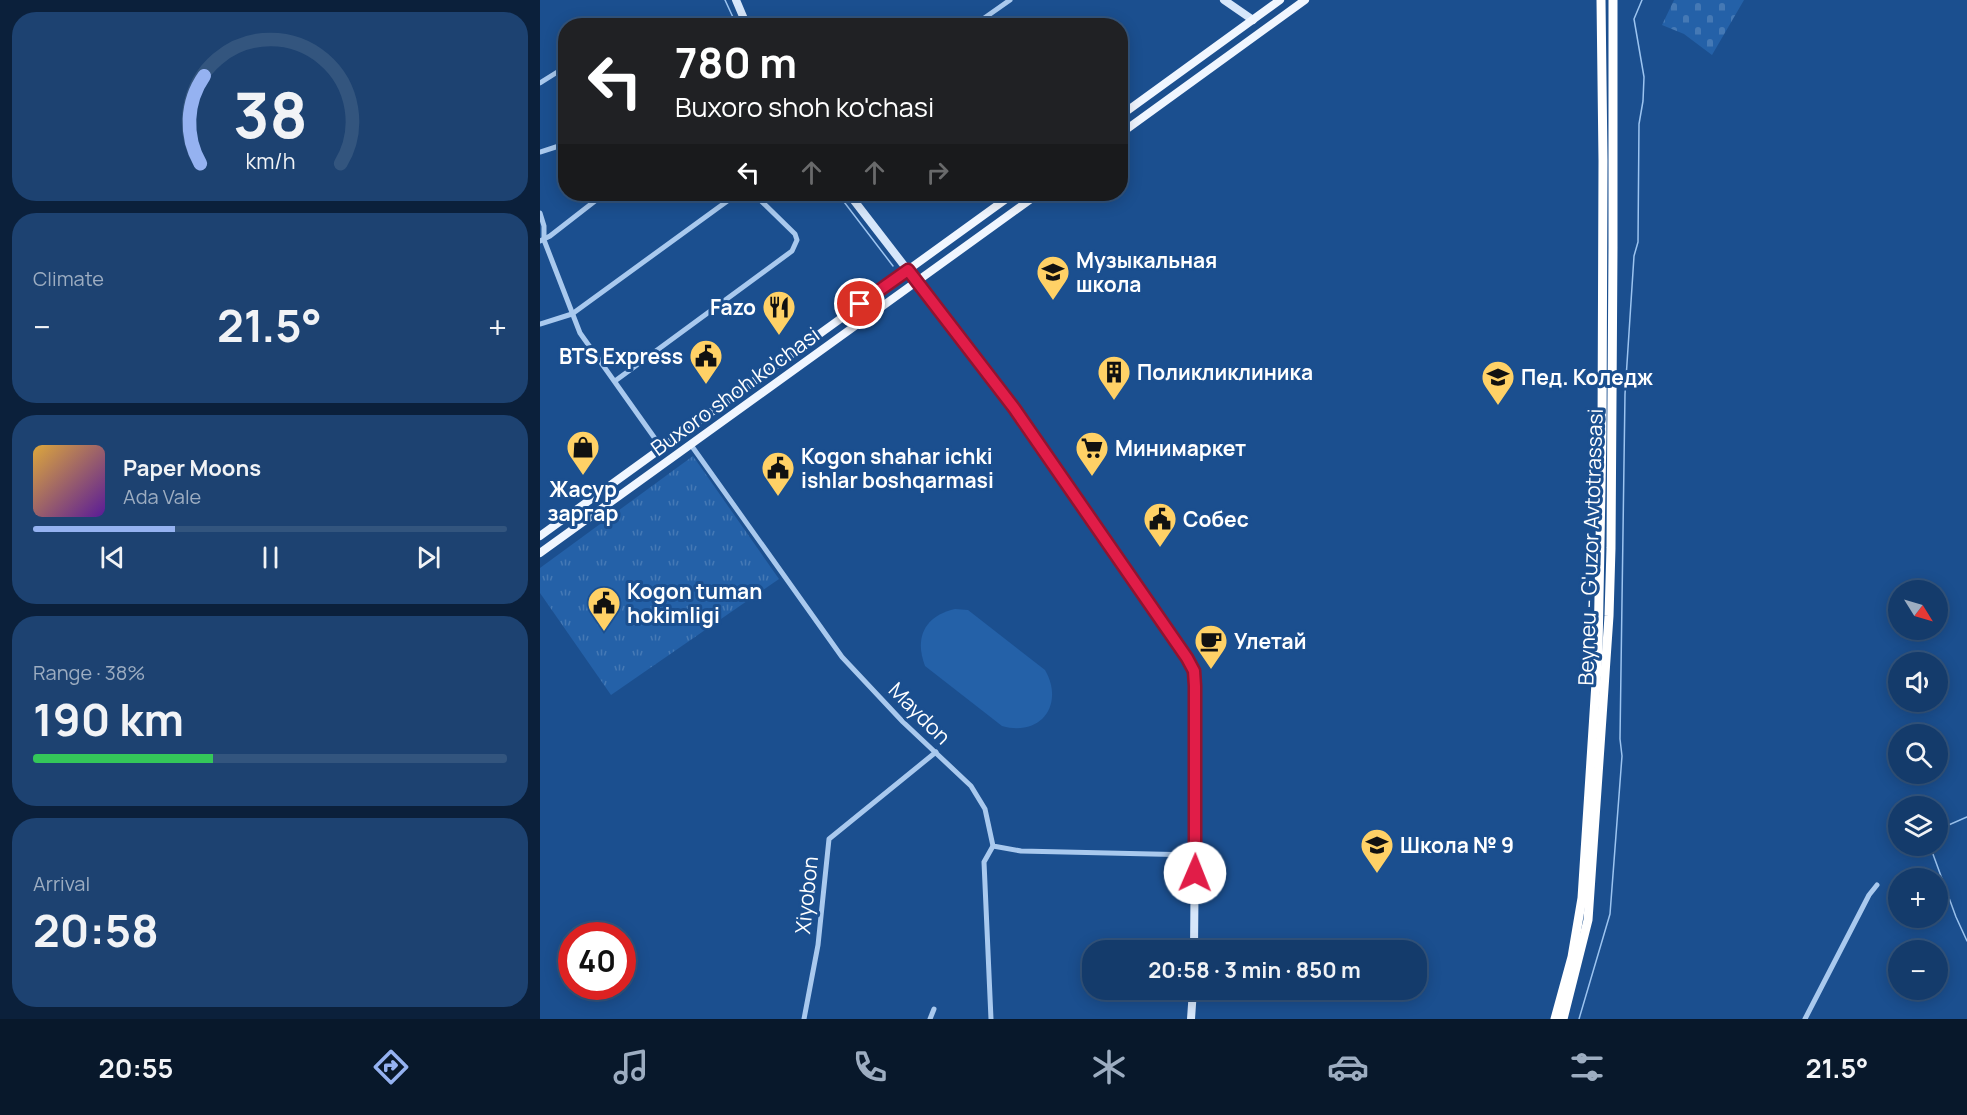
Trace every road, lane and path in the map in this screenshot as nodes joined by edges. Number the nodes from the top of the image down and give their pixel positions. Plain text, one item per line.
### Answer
1 (736, 0) edge
2 (1010, 0) edge
3 (1224, 0) edge
4 (1280, 0) edge
5 (1305, 0) edge
6 (1601, 0) edge
7 (1612, 0) edge
8 (744, 18) edge
9 (985, 18) edge
10 (1253, 20) junction
11 (558, 71) edge
12 (540, 83) edge
13 (1128, 110) edge
14 (1128, 128) edge
15 (558, 146) edge
16 (540, 152) edge
17 (595, 201) edge
18 (727, 201) edge
19 (761, 201) edge
20 (854, 201) edge
21 (1003, 201) edge
22 (1028, 201) edge
23 (540, 213) edge
24 (542, 240) edge
25 (908, 270) junction
26 (917, 282) junction
27 (572, 314) junction
28 (540, 324) edge
29 (615, 381) junction
30 (682, 433) junction
31 (691, 445) junction
32 (662, 447) junction
33 (540, 536) edge
34 (540, 553) edge
35 (936, 752) junction
36 (993, 846) junction
37 (1195, 855) junction
38 (1877, 885) dead end
39 (1194, 940) edge
40 (1192, 1000) edge
41 (934, 1009) dead end
42 (804, 1019) edge
43 (930, 1019) edge
44 (991, 1019) edge
45 (1191, 1019) edge
46 (1555, 1019) edge
47 (1563, 1019) edge
48 (1805, 1019) edge

1 - 8 street
2 - 9 street
3 - 10 street
4 - 10 main road
5 - 14 main road
6 - 46 highway, Beyneu - G'uzor Avtotrassasi
7 - 47 highway, Beyneu - G'uzor Avtotrassasi
10 - 13 main road
11 - 12 street
15 - 16 street
17 - 24 street
18 - 27 street
19 - 29 street
20 - 25 street
21 - 25 main road, Buxoro shoh ko'chasi
22 - 26 main road, Buxoro shoh ko'chasi
23 - 24 street
24 - 27 street
25 - 26 street
25 - 30 main road, Buxoro shoh ko'chasi
26 - 31 main road, Buxoro shoh ko'chasi
26 - 37 street
27 - 28 street
27 - 29 street
29 - 32 street
30 - 31 main road
30 - 32 main road, Buxoro shoh ko'chasi
31 - 34 main road, Buxoro shoh ko'chasi
31 - 35 street, Maydon
32 - 33 main road, Buxoro shoh ko'chasi
35 - 36 street, Maydon
35 - 42 street, Xiyobon
36 - 37 street
36 - 44 street
37 - 39 street
38 - 48 street
40 - 45 street
41 - 43 street

